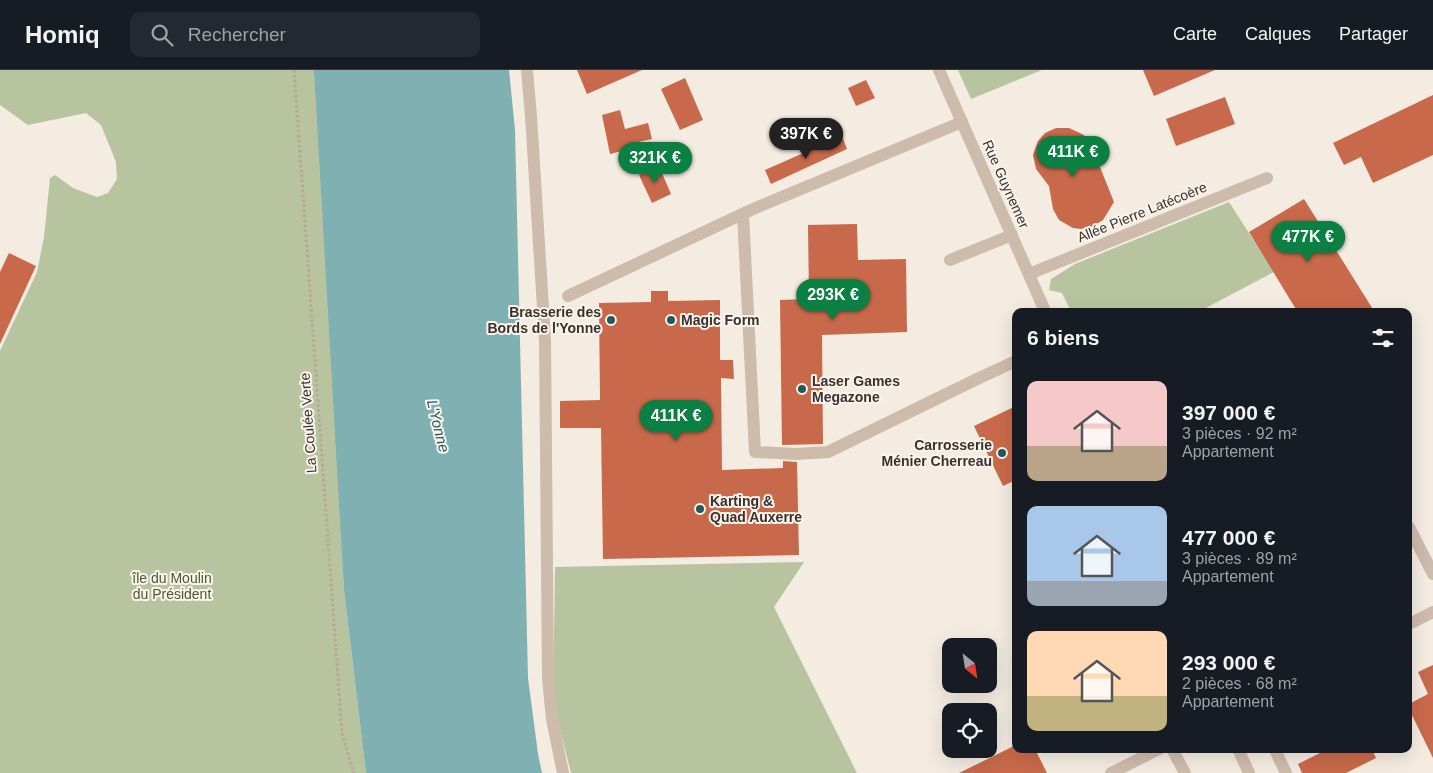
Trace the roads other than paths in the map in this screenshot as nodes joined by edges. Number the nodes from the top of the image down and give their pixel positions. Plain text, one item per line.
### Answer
1 (527, 70) edge
2 (939, 70) edge
3 (962, 122) junction
4 (1267, 178) dead end
5 (743, 214) junction
6 (1012, 235) junction
7 (950, 260) dead end
8 (1029, 274) junction
9 (568, 296) dead end
10 (1044, 308) edge
11 (1012, 363) edge
12 (1412, 533) edge
13 (1433, 574) edge
14 (1433, 612) edge
15 (1412, 622) edge
16 (1151, 753) edge
17 (1174, 753) edge
18 (1240, 753) edge
19 (1276, 753) edge
20 (563, 773) edge
21 (1111, 773) edge
22 (1185, 773) edge
23 (1249, 773) edge
24 (1286, 773) edge

1 - 20 street
2 - 3 street, Rue Guynemer
3 - 5 street
3 - 6 street, Rue Guynemer
4 - 8 street, Allée Pierre Latécoère
5 - 9 street
5 - 11 street
6 - 7 street
6 - 8 street, Rue Guynemer
8 - 10 street, Rue Guynemer
12 - 13 street
14 - 15 street
16 - 21 street
17 - 22 street
18 - 23 street
19 - 24 street

